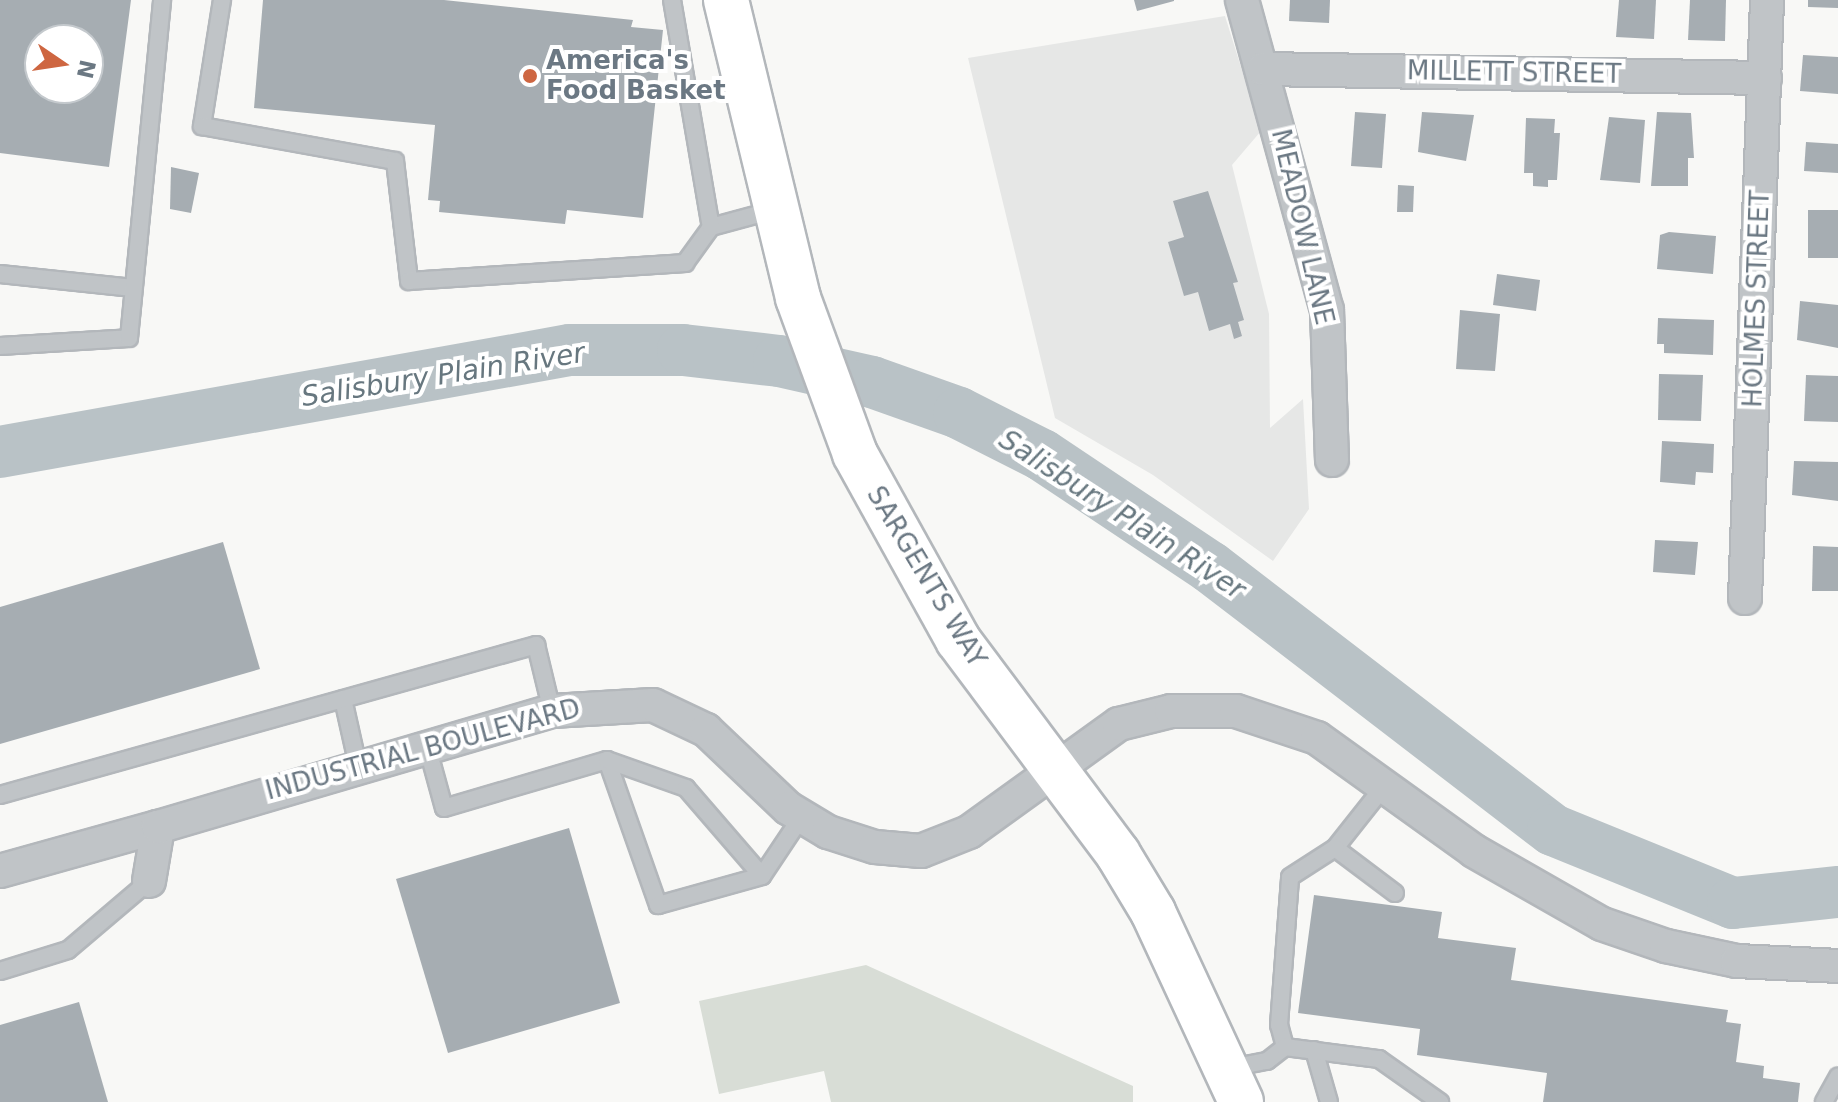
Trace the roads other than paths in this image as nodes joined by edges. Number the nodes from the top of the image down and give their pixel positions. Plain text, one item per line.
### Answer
1 (162, 0) edge
2 (222, 0) edge
3 (672, 0) edge
4 (726, 0) edge
5 (1242, 0) edge
6 (1767, 0) edge
7 (1263, 69) junction
8 (1765, 78) junction
9 (774, 210) junction
10 (711, 227) junction
11 (0, 274) edge
12 (133, 288) junction
13 (0, 346) edge
14 (1332, 460) dead end
15 (1745, 598) dead end
16 (343, 699) junction
17 (552, 711) junction
18 (427, 746) junction
19 (607, 760) junction
20 (358, 766) junction
21 (1054, 769) junction
22 (1385, 785) junction
23 (0, 795) edge
24 (802, 816) junction
25 (158, 827) junction
26 (1335, 848) junction
27 (0, 871) edge
28 (762, 876) junction
29 (149, 881) joint
30 (1395, 893) dead end
31 (1838, 966) edge
32 (0, 971) edge
33 (1285, 1047) junction
34 (1314, 1050) junction
35 (1838, 1077) edge
36 (1235, 1085) edge
37 (1329, 1102) edge
38 (1440, 1102) edge
39 (1824, 1102) edge

1 - 12 lane
2 - 10 lane
3 - 10 lane
4 - 9 main road, SARGENTS WAY
5 - 7 street, MEADOW LANE
6 - 8 street, HOLMES STREET
7 - 8 street, MILLETT STREET
7 - 14 street, MEADOW LANE
8 - 15 street, HOLMES STREET
9 - 10 lane
9 - 21 main road, SARGENTS WAY
11 - 12 lane
12 - 13 lane
16 - 17 lane
16 - 20 lane
16 - 23 lane
17 - 18 street, INDUSTRIAL BOULEVARD
17 - 24 street, INDUSTRIAL BOULEVARD
18 - 19 lane
18 - 20 street, INDUSTRIAL BOULEVARD
19 - 28 lane
19 - 28 lane
20 - 25 street, INDUSTRIAL BOULEVARD
21 - 22 street, INDUSTRIAL BOULEVARD
21 - 24 street, INDUSTRIAL BOULEVARD
21 - 36 main road, SARGENTS WAY
22 - 26 lane
22 - 31 street, INDUSTRIAL BOULEVARD
24 - 28 lane
25 - 27 street, INDUSTRIAL BOULEVARD
25 - 29 street
26 - 30 lane
26 - 33 lane
29 - 32 lane
33 - 34 lane
33 - 36 lane
34 - 37 lane
34 - 38 lane
35 - 39 lane

